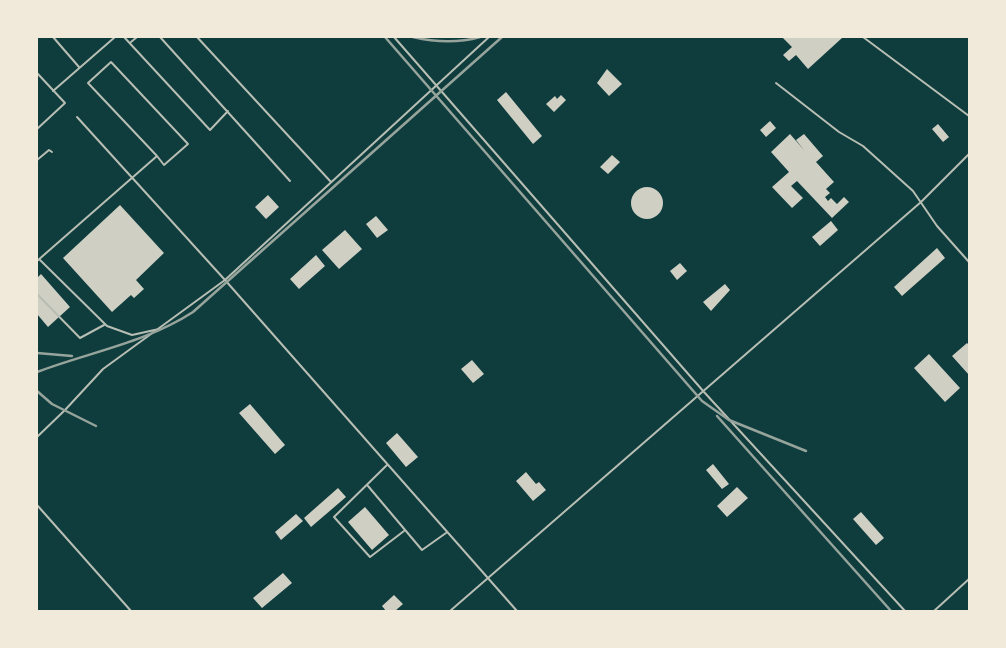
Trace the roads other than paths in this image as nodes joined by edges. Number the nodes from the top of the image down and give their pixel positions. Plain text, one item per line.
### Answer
1 (53, 37) edge
2 (115, 37) edge
3 (124, 37) edge
4 (137, 37) edge
5 (160, 37) edge
6 (197, 37) edge
7 (394, 37) edge
8 (489, 37) edge
9 (863, 37) edge
10 (130, 43) junction
11 (79, 68) junction
12 (37, 73) edge
13 (776, 83) dead end
14 (437, 85) junction
15 (53, 91) junction
16 (228, 111) junction
17 (969, 116) edge
18 (77, 117) dead end
19 (37, 129) edge
20 (52, 152) dead end
21 (969, 154) edge
22 (157, 156) junction
23 (37, 160) edge
24 (134, 179) junction
25 (290, 181) dead end
26 (331, 182) junction
27 (921, 202) junction
28 (38, 260) edge
29 (969, 262) edge
30 (225, 280) junction
31 (37, 294) edge
32 (105, 324) junction
33 (160, 329) junction
34 (704, 392) junction
35 (37, 437) edge
36 (388, 465) junction
37 (367, 485) junction
38 (37, 505) edge
39 (404, 531) junction
40 (448, 532) junction
41 (488, 578) junction
42 (969, 579) edge
43 (131, 611) edge
44 (450, 611) edge
45 (517, 611) edge
46 (905, 611) edge
47 (934, 611) edge

1 - 11 lane
2 - 11 lane
3 - 10 lane
4 - 10 lane
5 - 16 lane
6 - 26 lane
7 - 14 lane
8 - 14 lane
9 - 17 lane
10 - 16 lane
11 - 15 lane
12 - 15 lane
13 - 27 lane
14 - 26 lane
14 - 34 lane
15 - 19 lane
16 - 25 lane
18 - 24 lane
20 - 23 lane
21 - 27 lane
22 - 22 lane
22 - 24 lane
24 - 28 lane
24 - 30 lane
26 - 30 lane
27 - 29 lane
27 - 34 lane
28 - 32 lane
30 - 33 lane
30 - 36 lane
31 - 32 lane
32 - 33 lane
33 - 35 lane
34 - 41 lane
34 - 46 lane
36 - 37 lane
36 - 40 lane
37 - 39 lane
37 - 39 lane
38 - 43 lane
39 - 40 lane
40 - 41 lane
41 - 44 lane
41 - 45 lane
42 - 47 lane

